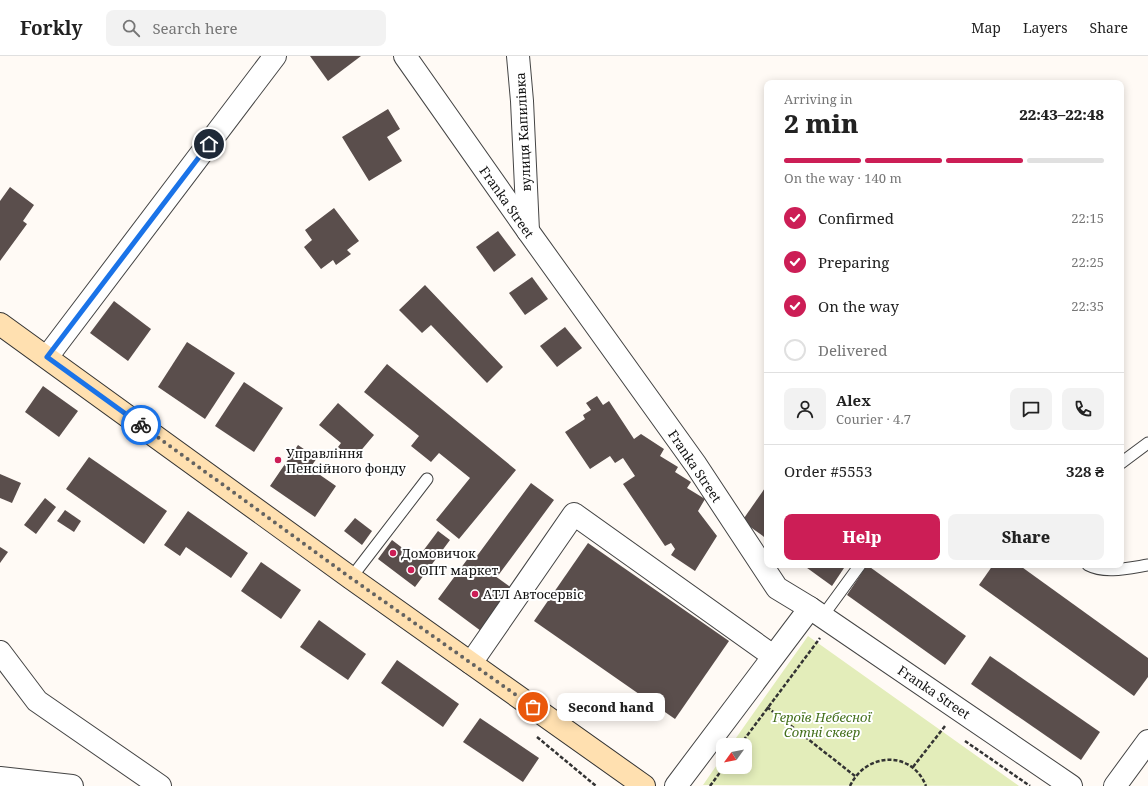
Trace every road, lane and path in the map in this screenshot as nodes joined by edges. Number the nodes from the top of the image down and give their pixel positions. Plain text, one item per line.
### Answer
1 (275, 56) edge
2 (405, 56) edge
3 (518, 56) edge
4 (528, 231) junction
5 (0, 324) edge
6 (47, 357) junction
7 (1148, 444) edge
8 (1124, 461) edge
9 (427, 479) dead end
10 (1148, 565) edge
11 (858, 568) edge
12 (1093, 568) edge
13 (351, 578) junction
14 (818, 620) junction
15 (0, 652) edge
16 (774, 656) junction
17 (471, 663) junction
18 (767, 707) junction
19 (939, 721) dead end
20 (945, 726) junction
21 (951, 730) dead end
22 (745, 738) edge
23 (962, 738) dead end
24 (1148, 741) edge
25 (912, 767) junction
26 (719, 774) edge
27 (855, 776) junction
28 (0, 778) edge
29 (72, 786) edge
30 (160, 786) edge
31 (644, 786) edge
32 (676, 786) edge
33 (710, 786) edge
34 (850, 786) edge
35 (926, 786) edge
36 (1030, 786) edge
37 (1071, 786) edge
38 (1115, 786) edge

1 - 6 street
2 - 4 street, Franka Street
3 - 4 street, вулиця Капилівка
4 - 14 street, Franka Street
5 - 6 main road
6 - 13 main road
7 - 8 lane
9 - 13 lane
10 - 12 lane
11 - 14 lane
13 - 17 main road
14 - 16 street
14 - 18 path
14 - 37 street, Franka Street
15 - 30 street
16 - 17 street
16 - 32 street
17 - 31 main road
18 - 22 path
18 - 27 path
19 - 20 path
20 - 21 path
20 - 25 path
23 - 36 path
24 - 38 street
25 - 27 path
25 - 35 path
26 - 33 path
27 - 34 path
28 - 29 street

